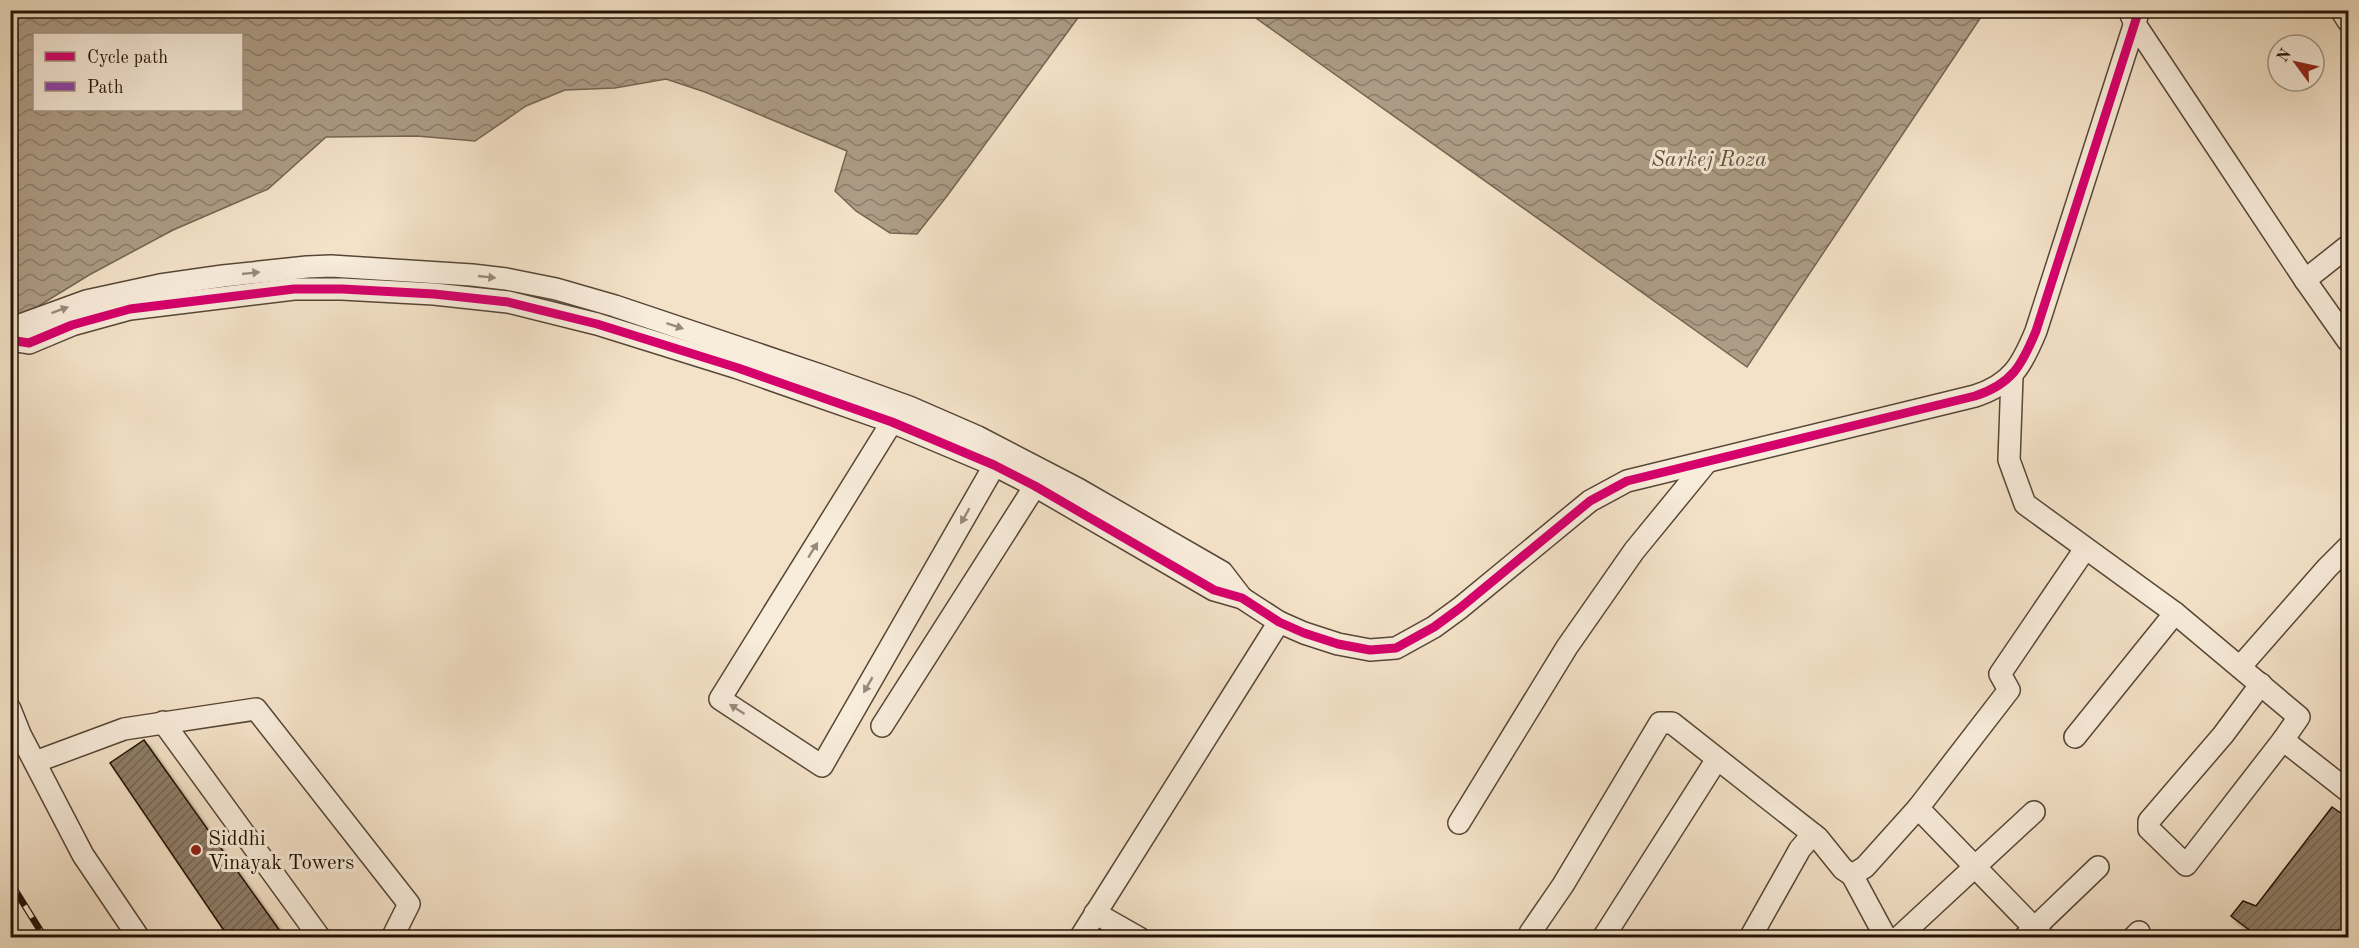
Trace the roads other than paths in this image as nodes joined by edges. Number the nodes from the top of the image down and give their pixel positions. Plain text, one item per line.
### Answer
1 (2341, 10) edge
2 (2134, 15) edge
3 (2349, 21) edge
4 (2349, 246) edge
5 (458, 274) junction
6 (2305, 280) junction
7 (537, 285) junction
8 (161, 295) junction
9 (456, 297) junction
10 (605, 304) junction
11 (530, 307) junction
12 (597, 324) junction
13 (11, 341) edge
14 (2349, 341) edge
15 (2012, 376) junction
16 (807, 381) junction
17 (892, 422) junction
18 (999, 457) junction
19 (1706, 463) junction
20 (1035, 486) junction
21 (1135, 533) junction
22 (2349, 547) edge
23 (2085, 549) junction
24 (2175, 612) junction
25 (1279, 621) junction
26 (2240, 667) junction
27 (2261, 684) junction
28 (10, 709) edge
29 (163, 722) junction
30 (882, 726) dead end
31 (2075, 737) dead end
32 (2283, 740) junction
33 (1717, 759) junction
34 (35, 762) junction
35 (2349, 790) edge
36 (1918, 808) junction
37 (2034, 812) dead end
38 (1459, 823) dead end
39 (1813, 834) junction
40 (1975, 867) junction
41 (2098, 867) dead end
42 (1852, 875) junction
43 (1095, 913) junction
44 (2034, 934) edge
45 (139, 938) edge
46 (320, 938) edge
47 (392, 938) edge
48 (1080, 938) edge
49 (1139, 938) edge
50 (1530, 938) edge
51 (1603, 938) edge
52 (1750, 938) edge
53 (1886, 938) edge
54 (1898, 938) edge

1 - 3 street
2 - 6 street
2 - 15 street
4 - 6 street
5 -> 7 street
8 -> 5 street
5 - 9 street
6 - 14 street
7 - 10 street
7 - 11 street
8 - 9 street
8 - 13 street
9 - 11 street
10 - 12 street
10 -> 16 street
11 - 12 street
12 - 16 street
15 - 19 street
15 - 23 street
16 - 17 street
16 - 18 street
17 - 18 street
18 -> 17 street
18 - 20 street
18 - 21 street
19 - 25 street
19 - 38 street
20 - 21 street
20 - 30 street
21 - 25 street
22 - 26 street
23 - 24 street
23 - 36 street
24 - 26 street
24 - 31 street
25 - 43 street
26 - 27 street
27 - 32 street
27 - 32 street
28 - 34 street
29 - 34 street
29 - 46 street
29 - 47 street
32 - 35 street
33 - 39 street
33 - 50 street
33 - 51 street
34 - 45 street
36 - 40 street
36 - 42 street
37 - 40 street
39 - 42 street
39 - 52 street
40 - 44 street
40 - 54 street
41 - 44 street
42 - 53 street
43 - 48 street
43 - 49 street

